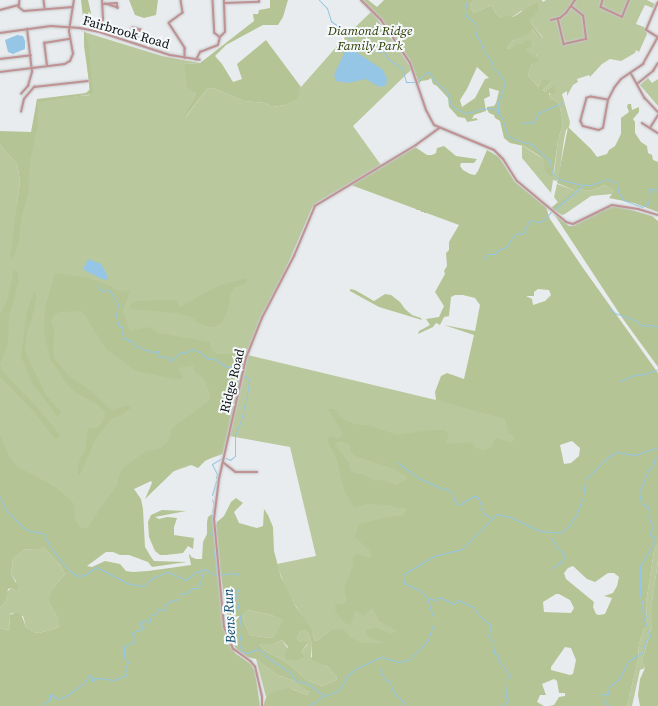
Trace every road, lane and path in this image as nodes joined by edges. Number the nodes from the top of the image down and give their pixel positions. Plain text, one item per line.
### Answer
1 (20, 0) edge
2 (44, 0) edge
3 (74, 0) edge
4 (102, 0) edge
5 (181, 0) edge
6 (213, 0) edge
7 (224, 0) edge
8 (259, 0) edge
9 (361, 0) edge
10 (575, 0) edge
11 (603, 0) edge
12 (630, 0) edge
13 (245, 1) edge
14 (658, 2) edge
15 (224, 3) junction
16 (103, 4) junction
17 (106, 4) junction
18 (19, 5) junction
19 (73, 7) junction
20 (572, 7) junction
21 (45, 8) junction
22 (657, 8) edge
23 (0, 10) edge
24 (558, 18) junction
25 (551, 20) dead end
26 (70, 26) junction
27 (102, 26) junction
28 (28, 29) junction
29 (100, 32) junction
30 (0, 33) edge
31 (130, 36) junction
32 (220, 37) junction
33 (658, 37) edge
34 (70, 39) junction
35 (31, 55) junction
36 (184, 58) junction
37 (0, 59) edge
38 (196, 60) junction
39 (200, 60) dead end
40 (658, 63) edge
41 (47, 66) junction
42 (32, 68) junction
43 (0, 72) edge
44 (631, 72) junction
45 (88, 81) dead end
46 (637, 84) junction
47 (28, 86) junction
48 (32, 89) junction
49 (21, 94) dead end
50 (608, 100) junction
51 (21, 112) dead end
52 (658, 113) edge
53 (642, 122) dead end
54 (439, 128) junction
55 (650, 128) junction
56 (658, 133) edge
57 (658, 215) edge
58 (223, 462) junction
59 (257, 472) dead end
60 (262, 706) edge

1 - 18 street
2 - 21 street
3 - 19 street
4 - 16 street
5 - 36 street
6 - 32 street
7 - 15 street
8 - 13 street
9 - 54 street
10 - 20 street
11 - 12 street
13 - 15 street
14 - 22 street
15 - 32 street
16 - 17 street
16 - 27 street
17 - 17 street
18 - 21 street
18 - 23 street
19 - 21 street
19 - 26 street
20 - 24 street
20 - 24 street
22 - 33 street
24 - 25 street
26 - 28 street, Fairbrook Road
26 - 29 street, Fairbrook Road
26 - 34 street
27 - 29 street
27 - 31 street
28 - 30 street, Fairbrook Road
28 - 35 street
29 - 36 street, Fairbrook Road
31 - 31 street
32 - 38 street
33 - 44 street
34 - 41 street
34 - 41 street
35 - 37 street
35 - 42 street
36 - 38 street, Fairbrook Road
38 - 39 street, Fairbrook Road
40 - 46 street
41 - 42 street
42 - 43 street
42 - 47 street
44 - 46 street
44 - 50 street
45 - 48 street
46 - 52 street
47 - 48 street
47 - 49 street
48 - 51 street
50 - 50 street
52 - 55 street
53 - 55 street
54 - 57 street
54 - 58 street, Ridge Road
55 - 56 street
58 - 59 street
58 - 60 street, Ridge Road

